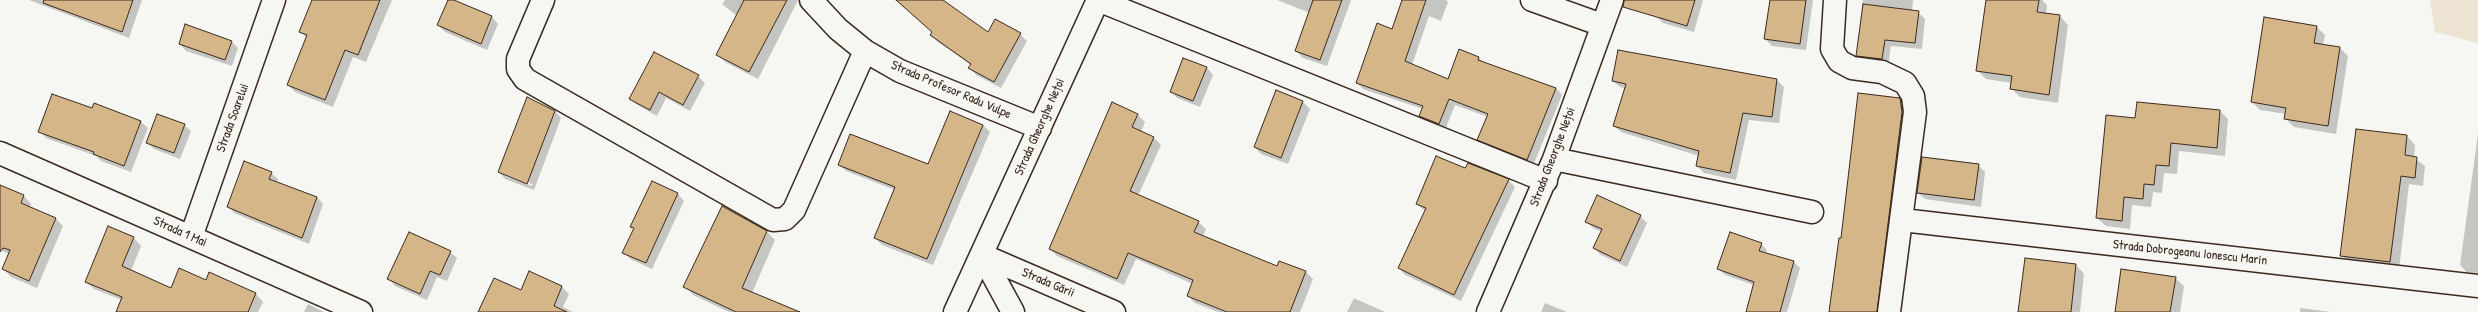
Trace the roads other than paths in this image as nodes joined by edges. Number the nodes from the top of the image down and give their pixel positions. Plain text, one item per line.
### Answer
1 (274, 0) edge
2 (543, 0) edge
3 (812, 0) edge
4 (1098, 0) edge
5 (1532, 0) edge
6 (1612, 0) edge
7 (1835, 0) edge
8 (1602, 25) junction
9 (865, 50) junction
10 (1040, 128) junction
11 (0, 153) edge
12 (1554, 159) junction
13 (1546, 180) junction
14 (1812, 212) dead end
15 (1902, 220) junction
16 (191, 237) junction
17 (982, 255) junction
18 (2478, 286) edge
19 (361, 312) edge
20 (955, 312) edge
21 (1013, 312) edge
22 (1114, 312) edge
23 (1488, 312) edge
24 (1889, 312) edge

1 - 16 street, Strada Soarelui
2 - 9 street
3 - 9 street, Strada Profesor Radu Vulpe
4 - 10 street, Strada Gheorghe Nețoi
4 - 13 street
5 - 8 street
6 - 8 street, Strada Gheorghe Nețoi
7 - 15 street
8 - 12 street, Strada Gheorghe Nețoi
9 - 10 street, Strada Profesor Radu Vulpe
10 - 17 street, Strada Gheorghe Nețoi
11 - 16 street, Strada 1 Mai
12 - 13 street, Strada Gheorghe Nețoi
12 - 14 street
13 - 23 street, Strada Gheorghe Nețoi
15 - 18 street, Strada Dobrogeanu Ionescu Marin
15 - 24 street
16 - 19 street, Strada 1 Mai
17 - 20 street, Strada Gheorghe Nețoi
17 - 21 street
17 - 22 street, Strada Gării

